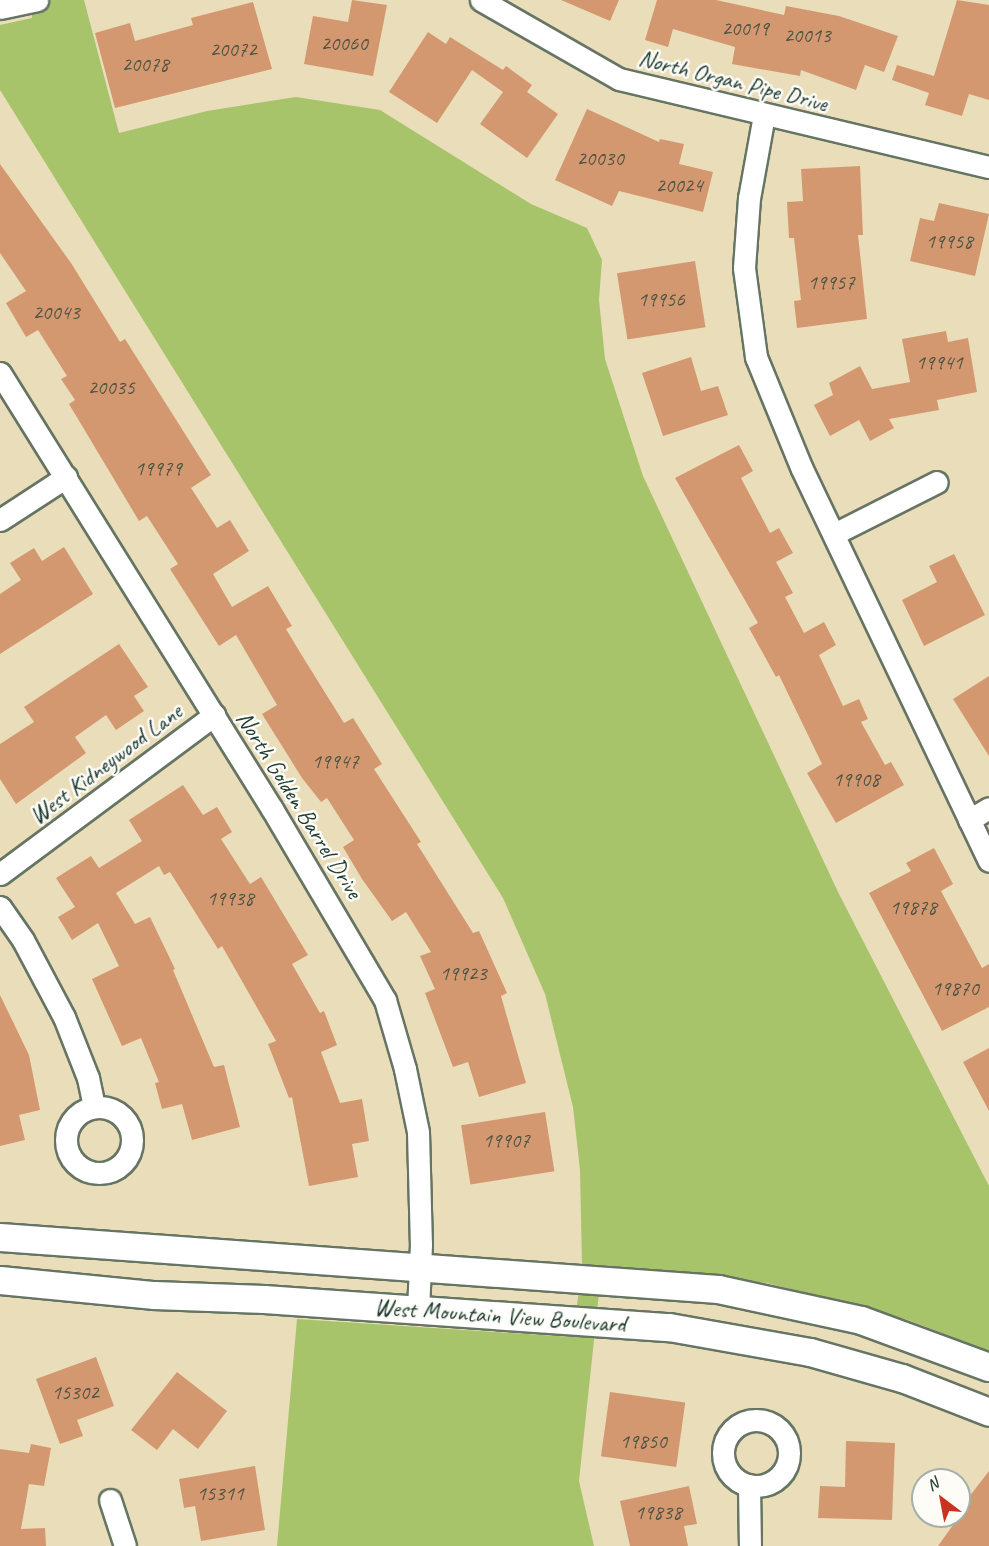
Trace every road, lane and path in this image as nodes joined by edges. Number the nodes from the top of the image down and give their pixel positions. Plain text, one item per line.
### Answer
1 (37, 0) edge
2 (481, 0) edge
3 (0, 8) edge
4 (764, 115) junction
5 (989, 167) edge
6 (0, 373) edge
7 (66, 477) junction
8 (938, 482) dead end
9 (0, 520) edge
10 (834, 534) junction
11 (214, 715) junction
12 (989, 808) edge
13 (969, 820) junction
14 (989, 861) edge
15 (0, 874) edge
16 (0, 907) edge
17 (94, 1107) dead end
18 (0, 1237) edge
19 (420, 1267) junction
20 (0, 1280) edge
21 (418, 1310) junction
22 (989, 1367) edge
23 (989, 1412) edge
24 (749, 1485) dead end
25 (110, 1500) dead end
26 (125, 1546) edge
27 (750, 1546) edge

1 - 3 street
2 - 4 street, North Organ Pipe Drive
4 - 5 street, North Organ Pipe Drive
4 - 10 street
6 - 7 street, North Golden Barrel Drive
7 - 9 street
7 - 11 street, North Golden Barrel Drive
8 - 10 street
10 - 13 street
11 - 15 street, West Kidneywood Lane
11 - 19 street, North Golden Barrel Drive
12 - 13 street
13 - 14 street
16 - 17 street
18 - 19 street, West Mountain View Boulevard
19 - 21 street, North Golden Barrel Drive
19 - 22 street, West Mountain View Boulevard
20 - 21 street, West Mountain View Boulevard
21 - 23 street, West Mountain View Boulevard
24 - 27 street
25 - 26 street

